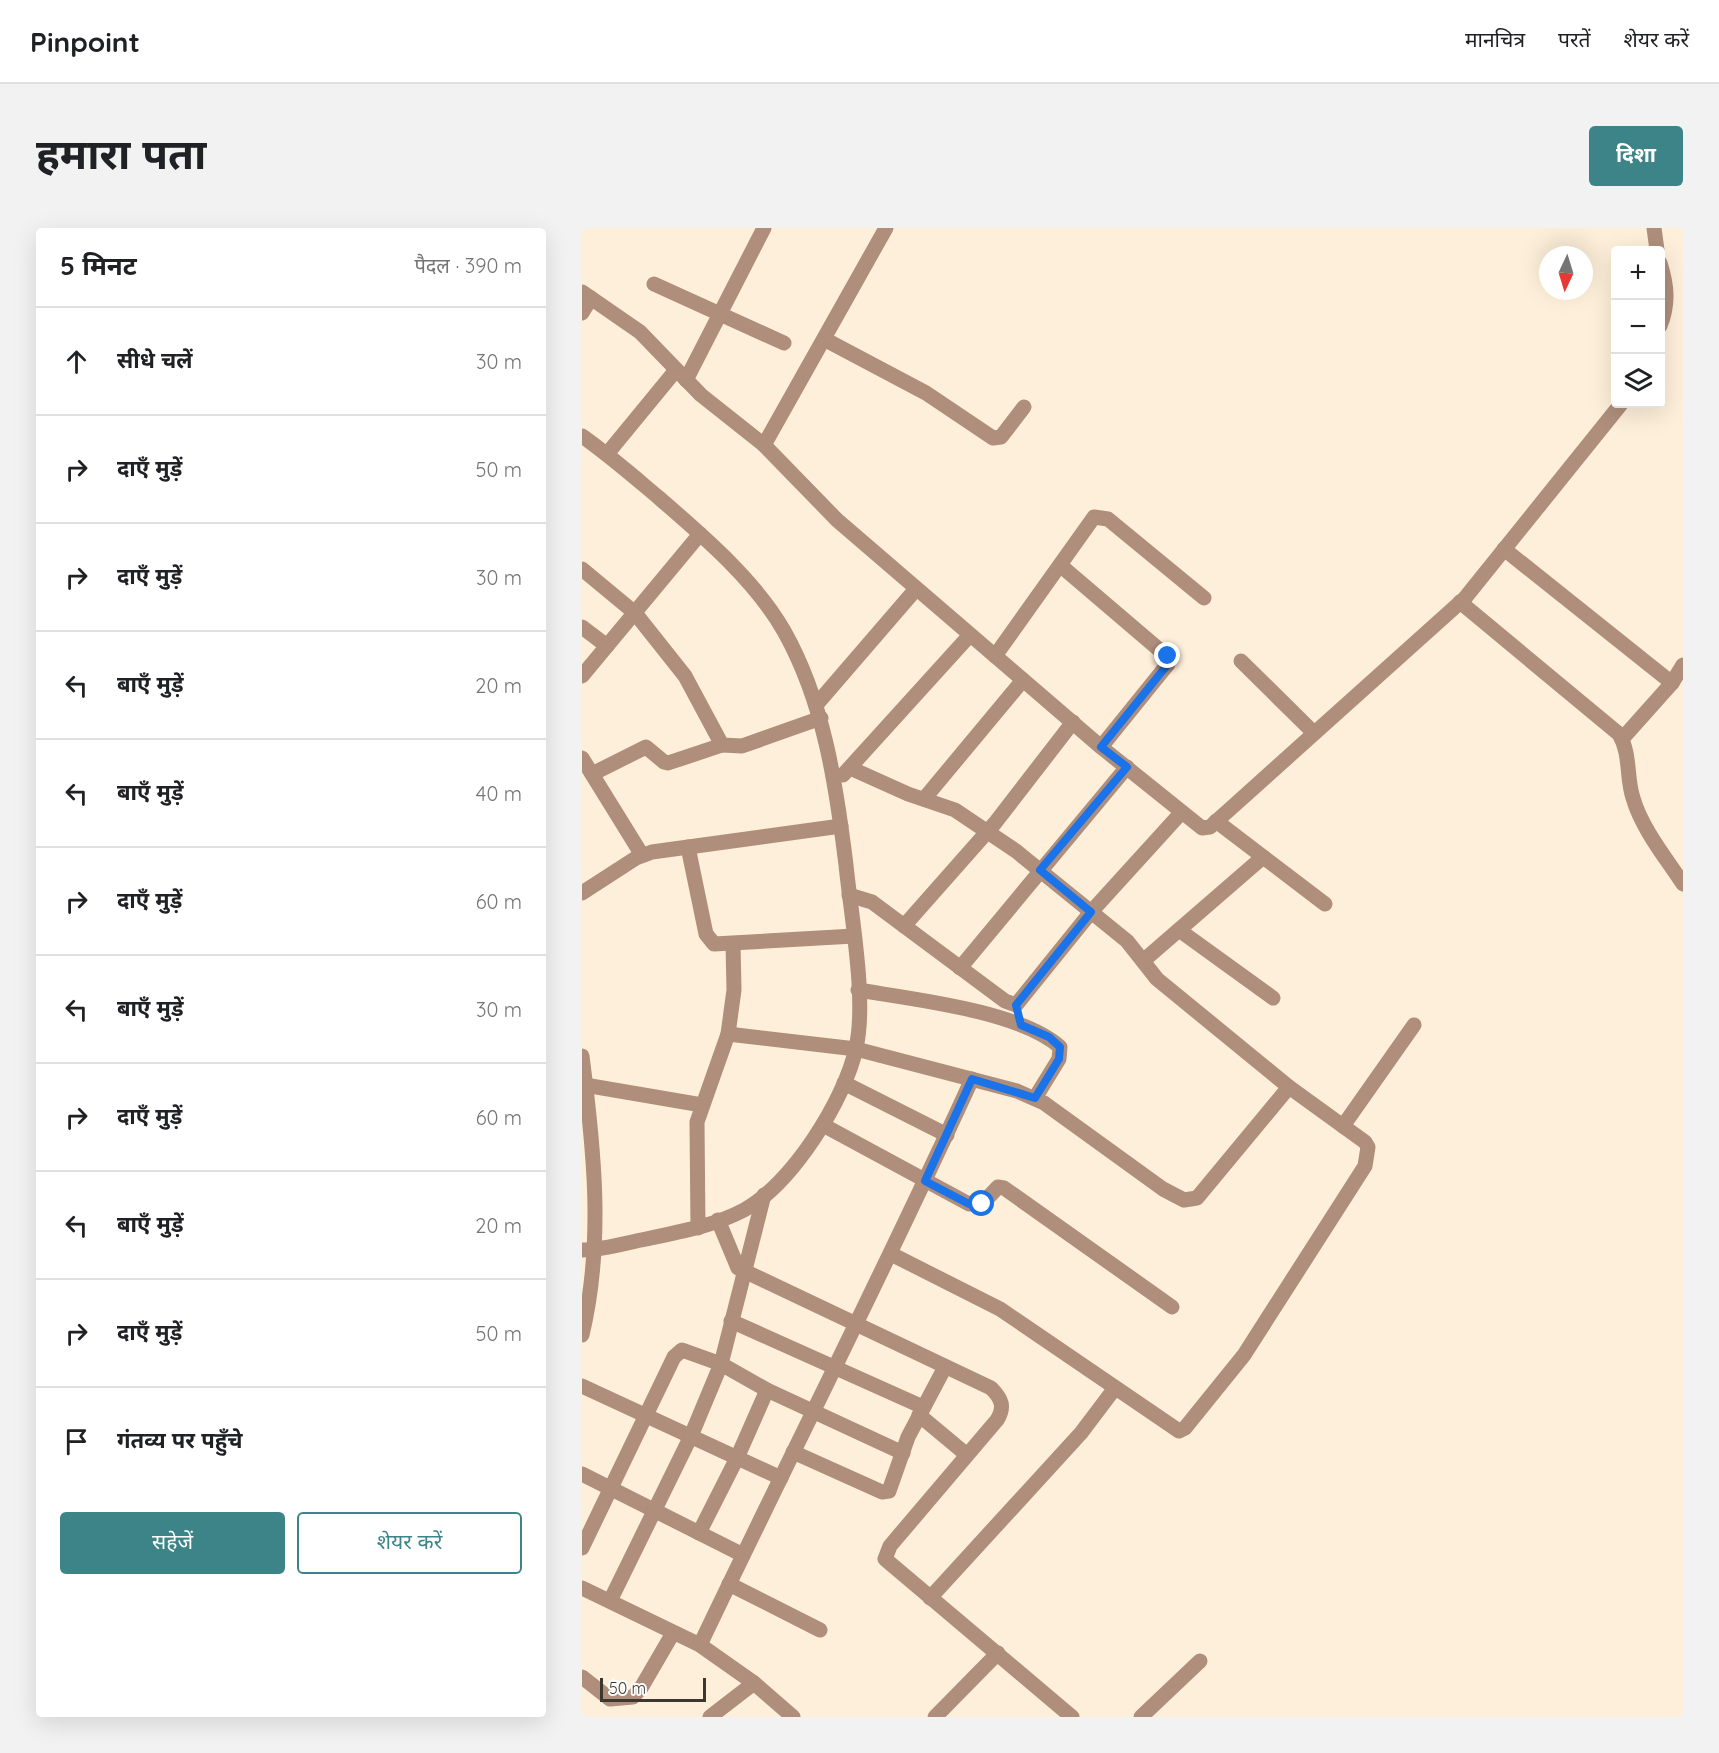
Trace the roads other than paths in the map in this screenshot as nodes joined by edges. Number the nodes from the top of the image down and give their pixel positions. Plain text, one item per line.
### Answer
1 (764, 228) edge
2 (886, 228) edge
3 (1654, 228) edge
4 (1656, 246) edge
5 (1665, 280) edge
6 (654, 284) dead end
7 (586, 295) edge
8 (1665, 308) edge
9 (582, 313) edge
10 (720, 315) junction
11 (824, 339) junction
12 (784, 343) dead end
13 (681, 375) junction
14 (1024, 407) dead end
15 (1618, 408) edge
16 (582, 436) edge
17 (764, 445) junction
18 (607, 454) junction
19 (700, 534) junction
20 (1504, 549) junction
21 (1060, 565) junction
22 (582, 569) edge
23 (916, 588) junction
24 (1204, 598) dead end
25 (1460, 602) junction
26 (635, 613) junction
27 (582, 627) edge
28 (970, 635) junction
29 (607, 646) junction
30 (995, 656) junction
31 (1241, 661) dead end
32 (1683, 665) edge
33 (582, 676) edge
34 (1023, 680) junction
35 (1672, 683) junction
36 (818, 712) junction
37 (1073, 722) junction
38 (1314, 733) junction
39 (1622, 739) junction
40 (722, 746) junction
41 (1101, 747) junction
42 (582, 758) edge
43 (1127, 767) junction
44 (850, 768) junction
45 (592, 774) junction
46 (834, 786) junction
47 (924, 799) junction
48 (1181, 813) junction
49 (1216, 821) junction
50 (841, 826) junction
51 (987, 832) junction
52 (688, 847) junction
53 (642, 855) junction
54 (1263, 857) junction
55 (1040, 870) junction
56 (1683, 884) edge
57 (582, 893) edge
58 (849, 895) junction
59 (1325, 904) dead end
60 (1091, 912) junction
61 (904, 926) junction
62 (1179, 930) junction
63 (854, 936) junction
64 (733, 944) junction
65 (1143, 961) junction
66 (960, 968) junction
67 (858, 990) junction
68 (1273, 998) dead end
69 (1016, 1005) junction
70 (1414, 1024) dead end
71 (1021, 1025) junction
72 (728, 1034) junction
73 (856, 1049) junction
74 (582, 1056) edge
75 (972, 1079) junction
76 (844, 1083) junction
77 (585, 1085) junction
78 (1289, 1087) junction
79 (1035, 1098) junction
80 (702, 1105) junction
81 (823, 1125) junction
82 (1344, 1126) junction
83 (947, 1135) junction
84 (925, 1181) junction
85 (764, 1195) junction
86 (718, 1220) junction
87 (698, 1228) junction
88 (588, 1250) edge
89 (891, 1254) junction
90 (744, 1272) junction
91 (1172, 1307) dead end
92 (731, 1321) junction
93 (855, 1326) junction
94 (582, 1335) edge
95 (721, 1364) junction
96 (945, 1367) junction
97 (832, 1368) junction
98 (582, 1386) edge
99 (1115, 1388) junction
100 (767, 1390) junction
101 (812, 1411) junction
102 (921, 1411) junction
103 (647, 1416) junction
104 (691, 1436) junction
105 (793, 1452) junction
106 (903, 1453) junction
107 (967, 1455) junction
108 (737, 1458) junction
109 (582, 1474) edge
110 (781, 1478) junction
111 (610, 1488) junction
112 (655, 1511) junction
113 (699, 1533) junction
114 (582, 1548) edge
115 (743, 1555) junction
116 (729, 1584) junction
117 (582, 1588) edge
118 (930, 1598) junction
119 (610, 1601) junction
120 (820, 1630) dead end
121 (673, 1633) junction
122 (700, 1645) junction
123 (998, 1653) junction
124 (1200, 1661) dead end
125 (582, 1677) edge
126 (754, 1683) junction
127 (710, 1717) edge
128 (793, 1717) edge
129 (935, 1717) edge
130 (1071, 1717) edge
131 (1140, 1717) edge

1 - 10 street
2 - 11 street
3 - 4 street
5 - 8 street
6 - 10 street
7 - 9 street
7 - 13 street
10 - 12 street
10 - 13 street
11 - 14 street
11 - 17 street
13 - 17 street
13 - 18 street
15 - 20 street
16 - 18 street
17 - 23 street
18 - 19 street
19 - 26 street
19 - 36 street
20 - 25 street
20 - 35 street
21 - 24 street
21 - 30 street
21 - 41 street
22 - 26 street
23 - 28 street
23 - 36 street
25 - 38 street
25 - 39 street
26 - 29 street
26 - 40 street
27 - 29 street
28 - 30 street
28 - 44 street
29 - 33 street
30 - 34 street
31 - 38 street
32 - 35 street
34 - 37 street
34 - 47 street
35 - 39 street
36 - 40 street
36 - 46 street
37 - 41 street
37 - 51 street
38 - 49 street
39 - 56 street
40 - 45 street
41 - 43 street
42 - 45 street
43 - 48 street
43 - 55 street
44 - 46 street
44 - 47 street
45 - 53 street
46 - 50 street
47 - 51 street
48 - 49 street
48 - 60 street
49 - 54 street
50 - 52 street
50 - 58 street
51 - 55 street
51 - 61 street
52 - 53 street
52 - 64 street
53 - 57 street
54 - 59 street
54 - 62 street
55 - 60 street
55 - 66 street
58 - 61 street
58 - 63 street
60 - 65 street
60 - 69 street
61 - 66 street
62 - 65 street
62 - 68 street
63 - 64 street
63 - 67 street
64 - 72 street
65 - 78 street
66 - 69 street
67 - 71 street
67 - 73 street
69 - 71 street
70 - 82 street
71 - 79 street
72 - 73 street
72 - 80 street
73 - 75 street
73 - 76 street
74 - 77 street
75 - 79 street
75 - 83 street
76 - 81 street
76 - 83 street
77 - 80 street
77 - 88 street
78 - 79 street
78 - 82 street
80 - 87 street
81 - 84 street
81 - 85 street
82 - 99 street
83 - 84 street
84 - 89 street
84 - 91 street
85 - 86 street
85 - 90 street
86 - 87 street
86 - 90 street
87 - 88 street
88 - 94 street
89 - 93 street
89 - 99 street
90 - 92 street
90 - 93 street
92 - 95 street
92 - 97 street
93 - 96 street
93 - 97 street
95 - 100 street
95 - 103 street
95 - 104 street
96 - 102 street
96 - 107 street
97 - 101 street
97 - 102 street
98 - 103 street
99 - 118 street
100 - 101 street
100 - 108 street
101 - 105 street
101 - 106 street
102 - 106 street
102 - 107 street
103 - 104 street
103 - 111 street
104 - 108 street
104 - 112 street
105 - 106 street
105 - 110 street
107 - 118 street
108 - 110 street
108 - 113 street
109 - 111 street
110 - 115 street
111 - 112 street
111 - 114 street
112 - 113 street
112 - 119 street
113 - 115 street
115 - 116 street
116 - 120 street
116 - 122 street
117 - 119 street
118 - 123 street
119 - 121 street
121 - 122 street
121 - 125 street
122 - 126 street
123 - 129 street
123 - 130 street
124 - 131 street
126 - 127 street
126 - 128 street

